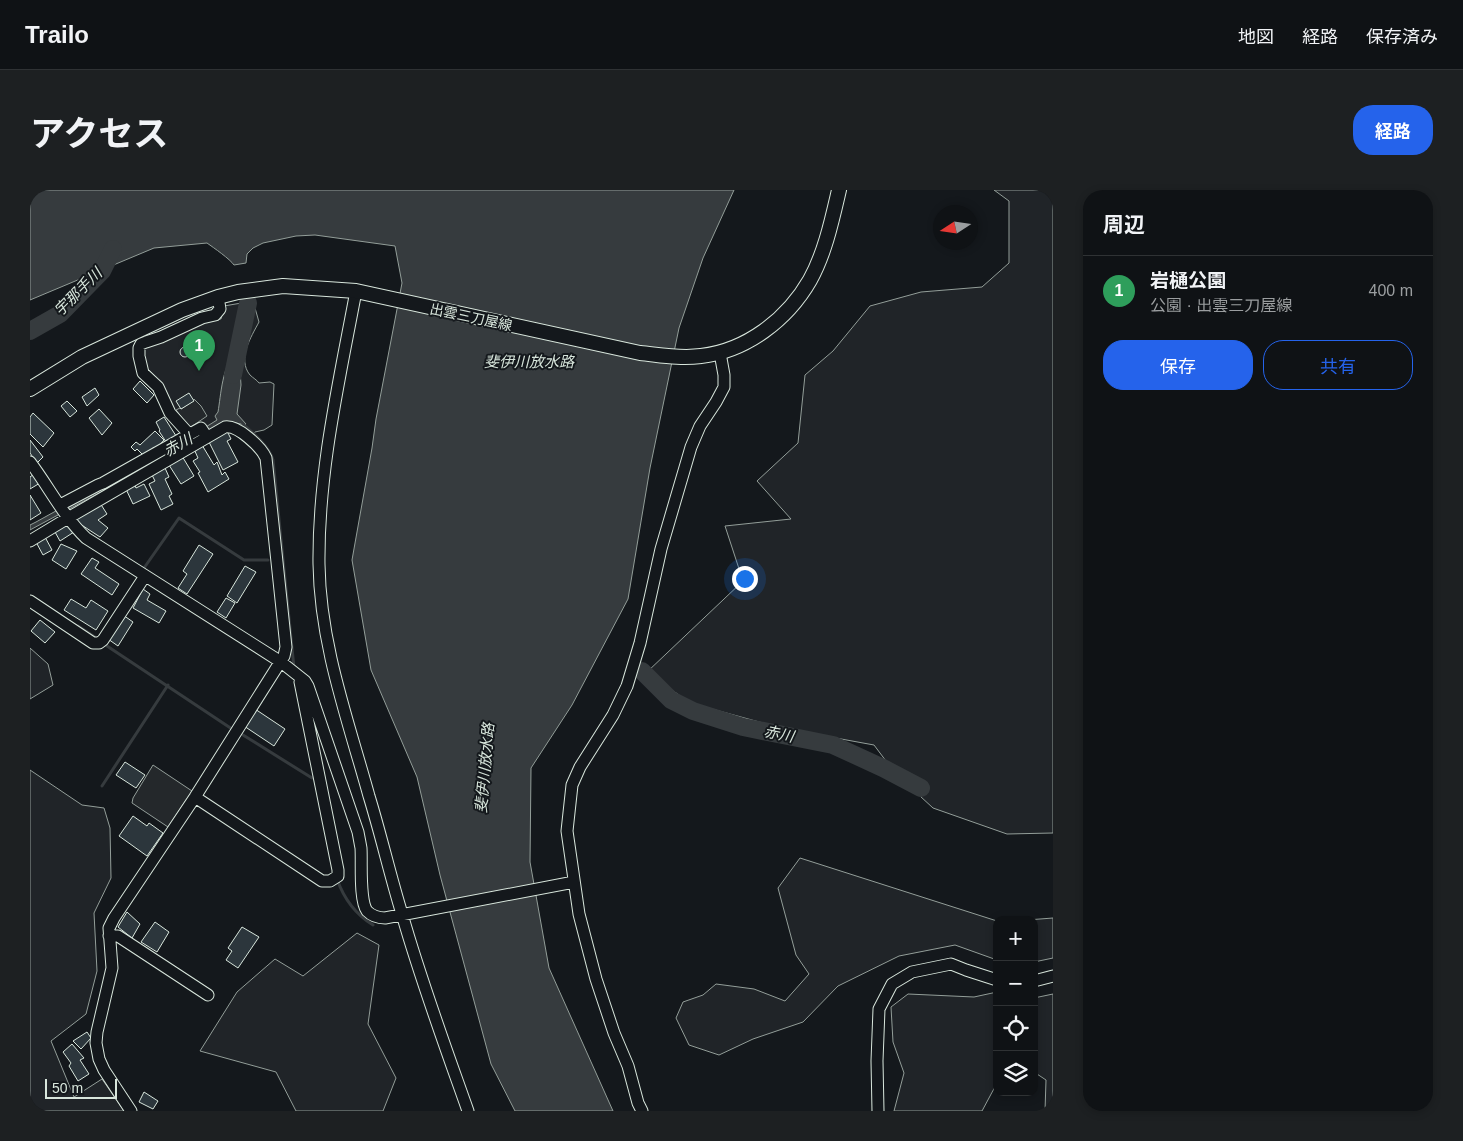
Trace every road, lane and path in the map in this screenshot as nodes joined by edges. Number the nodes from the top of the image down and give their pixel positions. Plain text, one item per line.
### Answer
1 (840, 190) edge
2 (356, 291) junction
3 (218, 297) junction
4 (720, 353) junction
5 (30, 389) edge
6 (190, 434) junction
7 (204, 434) junction
8 (156, 459) junction
9 (30, 462) edge
10 (63, 510) junction
11 (30, 541) edge
12 (146, 576) junction
13 (30, 601) edge
14 (281, 662) junction
15 (296, 674) junction
16 (195, 797) junction
17 (574, 882) junction
18 (402, 915) junction
19 (109, 936) junction
20 (1053, 976) edge
21 (993, 979) edge
22 (1038, 981) edge
23 (208, 995) dead end
24 (131, 1111) edge
25 (468, 1111) edge
26 (642, 1111) edge
27 (878, 1111) edge

1 - 4 main road, 出雲三刀屋線
2 - 3 main road, 出雲三刀屋線
2 - 4 main road, 出雲三刀屋線
2 - 18 street
3 - 5 main road, 出雲三刀屋線
3 - 6 street
4 - 17 street
6 - 7 street
6 - 8 street
7 - 8 street
7 - 14 street
8 - 10 street
9 - 10 street
10 - 11 street
10 - 12 street
12 - 13 street
12 - 14 street
14 - 15 street
14 - 16 street
15 - 16 street
15 - 18 street
16 - 19 street
17 - 18 street
17 - 26 street
18 - 25 street
19 - 23 street
19 - 24 street
20 - 22 street
21 - 27 street

